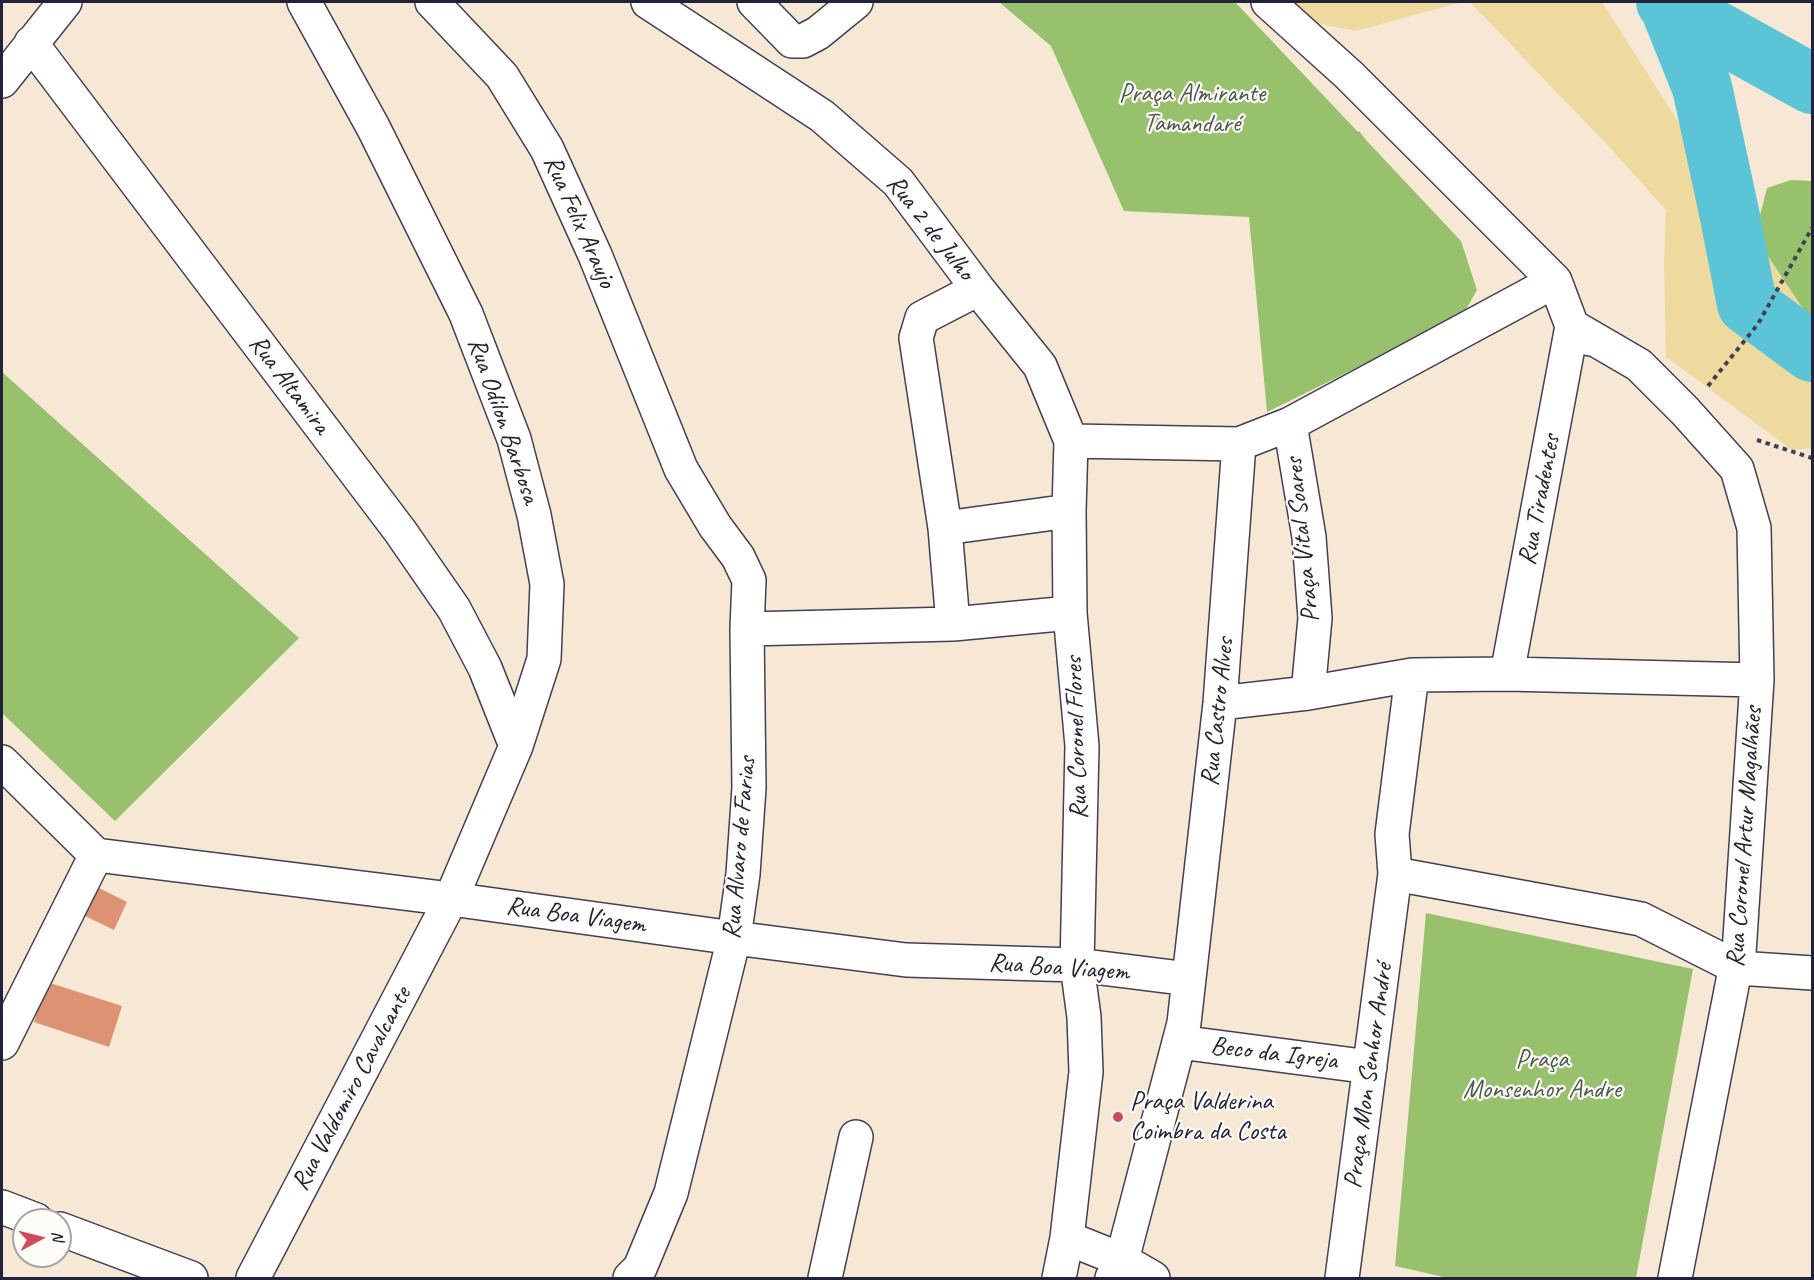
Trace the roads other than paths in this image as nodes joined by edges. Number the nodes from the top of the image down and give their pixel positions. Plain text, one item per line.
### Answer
1 (65, 2) edge
2 (304, 2) edge
3 (432, 2) edge
4 (648, 2) edge
5 (754, 2) edge
6 (856, 2) edge
7 (1268, 2) edge
8 (31, 43) junction
9 (2, 81) edge
10 (1555, 281) junction
11 (978, 289) junction
12 (1572, 326) junction
13 (1290, 424) junction
14 (1071, 441) junction
15 (1239, 444) junction
16 (681, 469) joint
17 (1069, 511) junction
18 (945, 528) junction
19 (1070, 613) junction
20 (953, 624) junction
21 (747, 629) junction
22 (1507, 674) junction
23 (1412, 675) junction
24 (1757, 680) junction
25 (1308, 693) junction
26 (1220, 704) junction
27 (516, 746) junction
28 (2, 762) edge
29 (96, 855) junction
30 (1395, 874) junction
31 (451, 898) junction
32 (734, 938) junction
33 (1077, 965) junction
34 (1738, 968) junction
35 (1812, 973) edge
36 (1189, 979) junction
37 (1179, 1042) junction
38 (2, 1043) edge
39 (1370, 1067) junction
40 (856, 1137) dead end
41 (72, 1233) edge
42 (1067, 1238) junction
43 (1117, 1269) edge
44 (635, 1273) edge
45 (191, 1278) edge
46 (253, 1278) edge
47 (825, 1278) edge
48 (1059, 1278) edge
49 (1153, 1278) edge
50 (1342, 1278) edge
51 (1675, 1278) edge

1 - 8 street
2 - 27 street, Rua Odilon Barbosa
3 - 16 street, Rua Felix Araujo
4 - 11 street, Rua 2 de Julho
5 - 6 street
7 - 10 street
8 - 9 street
8 - 27 street, Rua Altamira
10 - 12 street
10 - 13 street
11 - 14 street, Rua 2 de Julho
11 - 18 street
12 - 22 street, Rua Tiradentes
12 - 24 street, Rua Coronel Artur Magalhães
13 - 15 street
13 - 25 street, Praça Vital Soares
14 - 15 street
14 - 17 street, Rua 2 de Julho
15 - 26 street, Rua Castro Alves
16 - 21 street, Rua Alvaro de Farias
17 - 18 street
17 - 19 street, Rua Coronel Flores
18 - 20 street
19 - 20 street
19 - 33 street, Rua Coronel Flores
20 - 21 street
21 - 32 street, Rua Alvaro de Farias
22 - 23 street
22 - 24 street
23 - 25 street
23 - 30 street, Praça Mon Senhor André
24 - 34 street, Rua Coronel Artur Magalhães
25 - 26 street
26 - 36 street, Rua Castro Alves
27 - 31 street, Rua Odilon Barbosa
28 - 29 street
29 - 31 street, Rua Boa Viagem
29 - 38 street
30 - 34 street
30 - 39 street, Praça Mon Senhor André
31 - 32 street, Rua Boa Viagem
31 - 46 street, Rua Valdomiro Cavalcante
32 - 33 street, Rua Boa Viagem
32 - 44 street, Rua Alvaro de Farias
33 - 36 street, Rua Boa Viagem
33 - 42 street, Rua Coronel Flores
34 - 35 street
34 - 51 street, Rua Coronel Artur Magalhães
36 - 37 street, Rua Castro Alves
37 - 39 street, Beco da Igreja
37 - 43 street, Rua Castro Alves
39 - 50 street, Praça Mon Senhor André
40 - 47 street
41 - 45 street
42 - 43 street
42 - 48 street, Rua Coronel Flores
43 - 49 street

